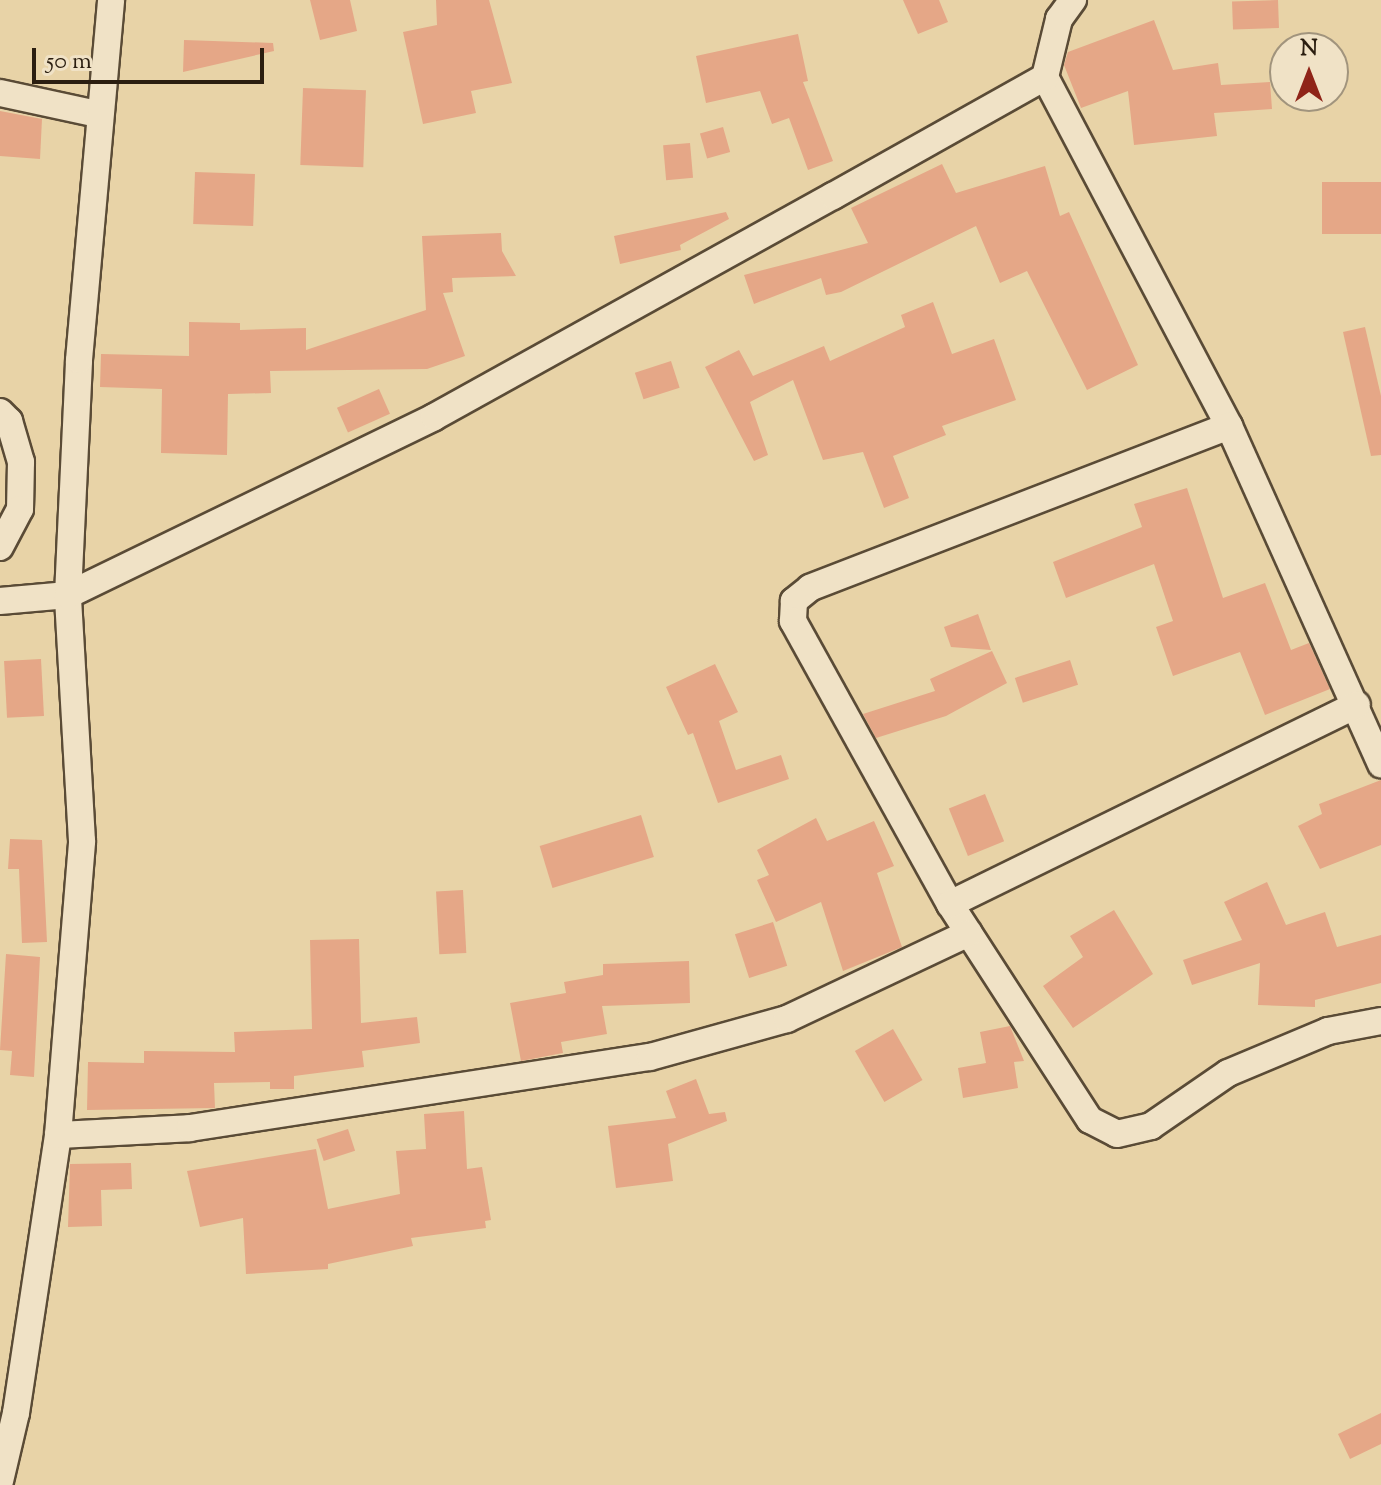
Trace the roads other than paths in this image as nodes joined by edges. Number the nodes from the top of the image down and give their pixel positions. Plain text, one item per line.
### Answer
1 (111, 0) edge
2 (1073, 0) edge
3 (1045, 77) junction
4 (0, 93) edge
5 (97, 114) junction
6 (0, 412) edge
7 (1229, 426) junction
8 (0, 547) edge
9 (68, 595) junction
10 (0, 601) edge
11 (1357, 705) junction
12 (1381, 764) edge
13 (950, 904) junction
14 (969, 933) junction
15 (1381, 1021) edge
16 (58, 1135) junction
17 (8, 1410) edge
18 (0, 1481) edge

1 - 5 street
2 - 3 street
3 - 7 street
3 - 9 street
4 - 5 street
5 - 9 street
6 - 8 street
7 - 11 street
7 - 13 street
9 - 10 street
9 - 16 street
11 - 12 street
11 - 13 street
13 - 14 street
14 - 15 street
14 - 16 street
16 - 17 street
17 - 18 street

